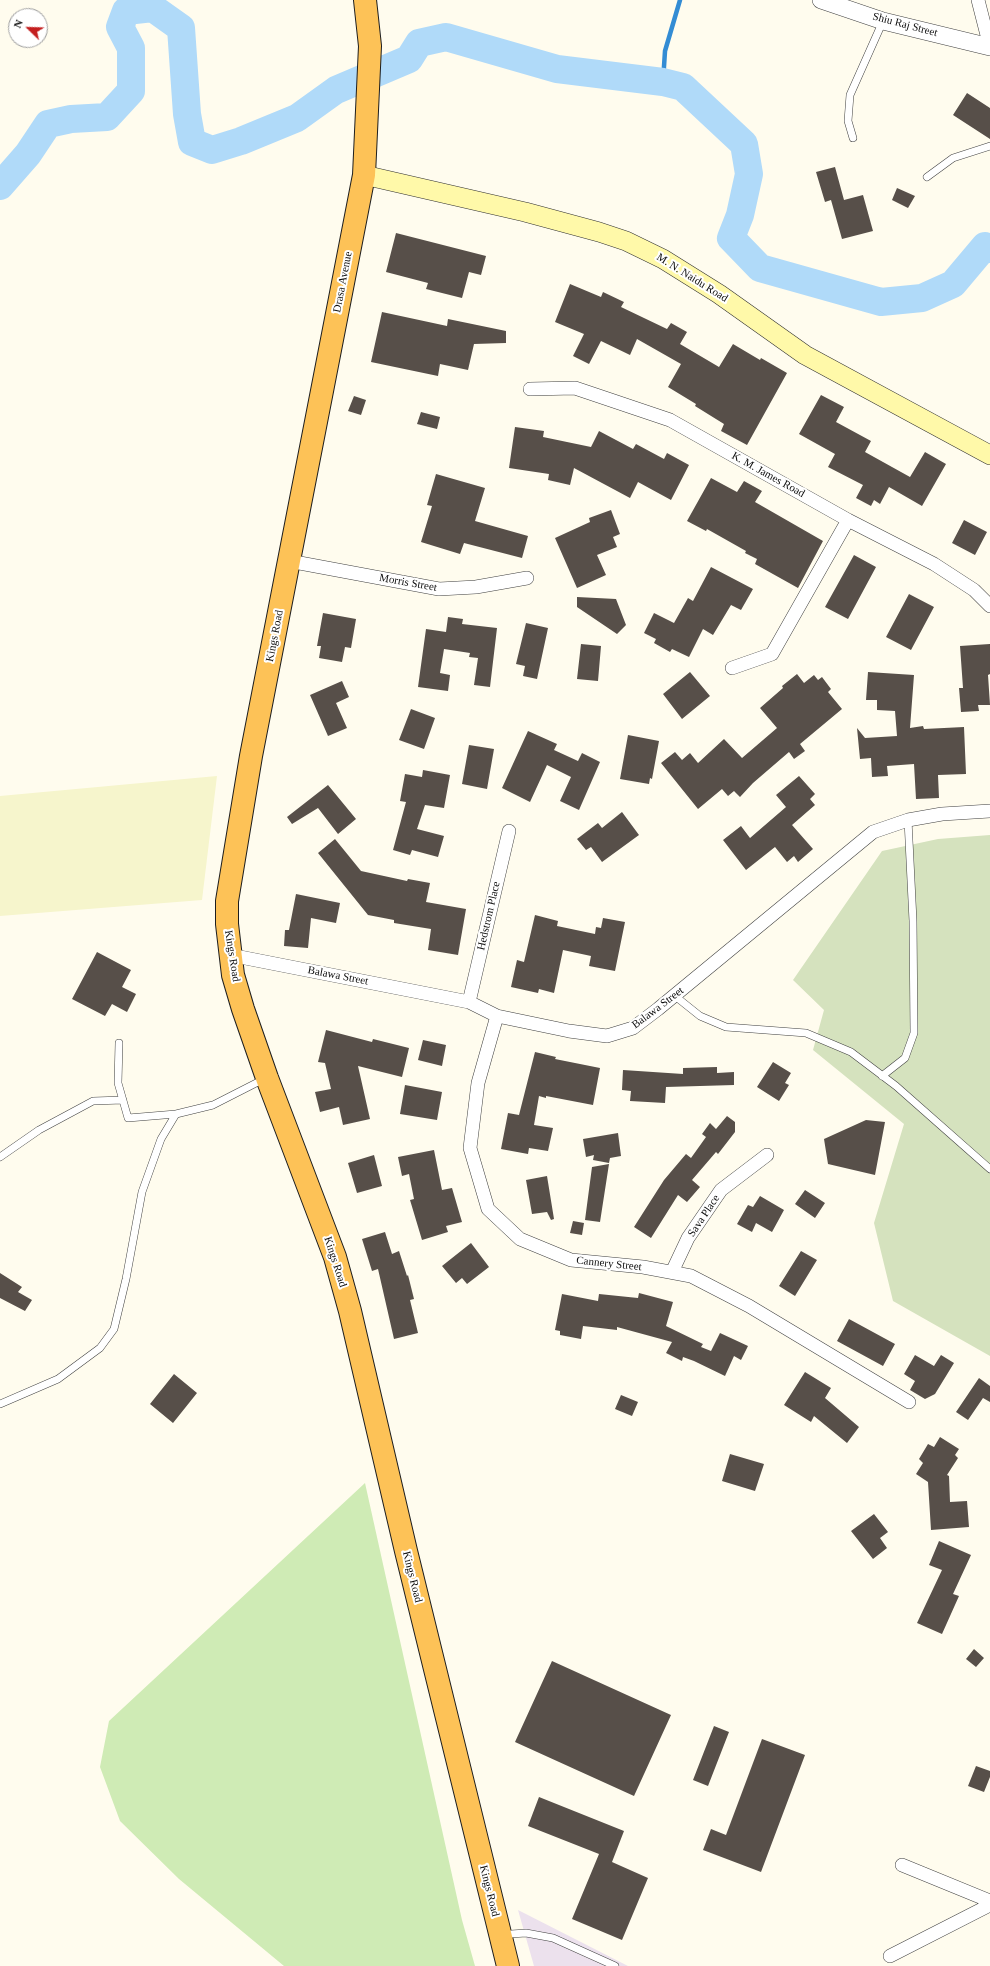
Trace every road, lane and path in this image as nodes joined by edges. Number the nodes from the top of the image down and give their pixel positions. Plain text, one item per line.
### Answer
1 (365, 0) edge
2 (821, 0) edge
3 (978, 0) edge
4 (883, 21) junction
5 (990, 47) edge
6 (853, 138) dead end
7 (990, 146) edge
8 (364, 174) junction
9 (927, 177) dead end
10 (530, 389) dead end
11 (990, 455) edge
12 (848, 520) junction
13 (289, 561) junction
14 (527, 578) dead end
15 (990, 606) edge
16 (732, 668) dead end
17 (990, 811) edge
18 (908, 820) junction
19 (509, 831) dead end
20 (230, 955) junction
21 (675, 996) junction
22 (469, 1002) junction
23 (497, 1016) junction
24 (119, 1043) dead end
25 (882, 1076) junction
26 (267, 1078) junction
27 (123, 1100) junction
28 (176, 1114) junction
29 (767, 1155) dead end
30 (0, 1157) edge
31 (990, 1169) edge
32 (672, 1272) junction
33 (909, 1402) dead end
34 (0, 1404) edge
35 (902, 1865) dead end
36 (990, 1901) edge
37 (990, 1905) edge
38 (501, 1939) junction
39 (890, 1956) dead end
40 (508, 1966) edge
41 (615, 1966) edge

1 - 8 highway, Drasa Avenue
2 - 4 street, Shiu Raj Street
3 - 5 street
4 - 5 street, Shiu Raj Street
4 - 6 lane
7 - 9 lane
8 - 11 main road, M. N. Naidu Road
8 - 13 highway, Drasa Avenue
10 - 12 street, K. M. James Road
12 - 15 street, K. M. James Road
12 - 16 street
13 - 14 street, Morris Street
13 - 20 highway, Kings Road
17 - 18 street, Balawa Street
18 - 21 street, Balawa Street
18 - 25 lane
19 - 22 street, Hedstrom Place
20 - 22 street, Balawa Street
20 - 26 highway, Kings Road
21 - 23 street, Balawa Street
21 - 25 lane
22 - 23 street, Balawa Street
23 - 32 street, Cannery Street
24 - 27 lane
25 - 31 lane
26 - 28 lane
26 - 38 highway, Kings Road
27 - 28 lane
27 - 30 lane
28 - 34 lane
29 - 32 street, Sava Place
32 - 33 street, Cannery Street
35 - 36 street
37 - 39 street
38 - 40 highway, Kings Road
38 - 41 lane

